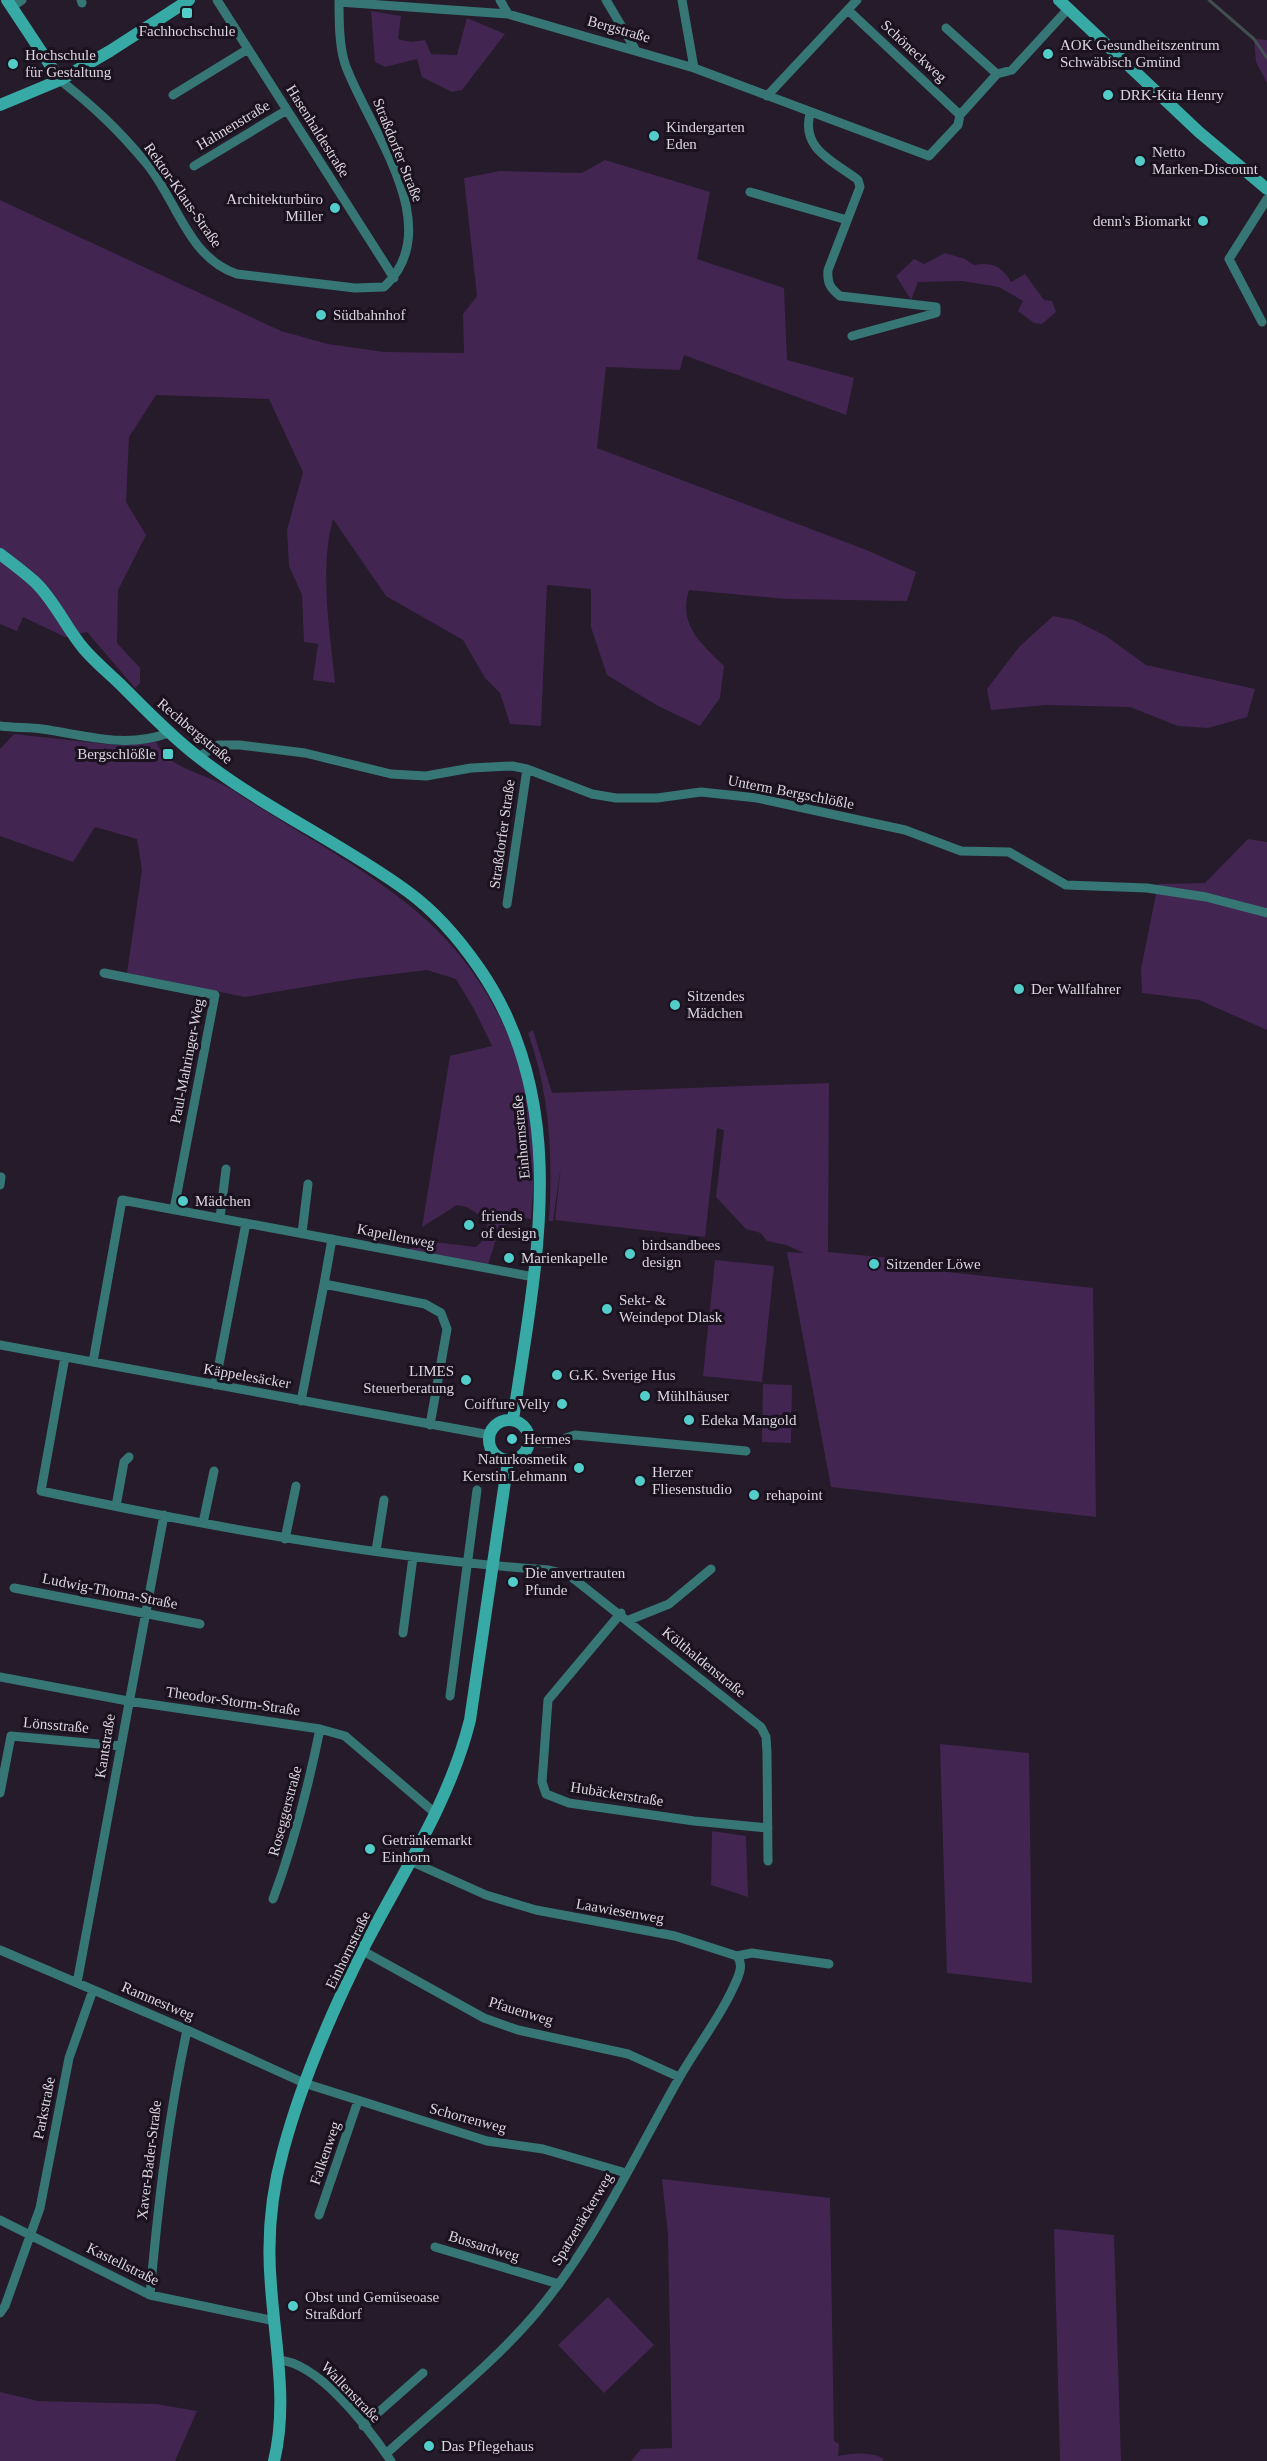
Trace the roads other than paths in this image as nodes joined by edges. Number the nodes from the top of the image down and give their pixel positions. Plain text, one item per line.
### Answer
1 (217, 0) edge
2 (500, 0) edge
3 (606, 0) edge
4 (681, 0) edge
5 (857, 0) edge
6 (339, 1) edge
7 (14, 2) edge
8 (180, 2) edge
9 (1063, 4) edge
10 (848, 10) junction
11 (508, 14) junction
12 (946, 28) dead end
13 (248, 49) junction
14 (635, 49) junction
15 (694, 68) junction
16 (997, 74) junction
17 (60, 80) junction
18 (173, 95) dead end
19 (767, 96) junction
20 (0, 105) edge
21 (287, 110) junction
22 (810, 114) junction
23 (960, 115) junction
24 (194, 166) dead end
25 (1267, 189) edge
26 (750, 192) dead end
27 (1267, 199) edge
28 (847, 220) junction
29 (394, 278) junction
30 (1262, 322) dead end
31 (852, 336) dead end
32 (0, 554) edge
33 (0, 726) edge
34 (169, 733) junction
35 (198, 757) junction
36 (527, 769) junction
37 (407, 891) joint
38 (507, 904) dead end
39 (1267, 913) edge
40 (104, 973) dead end
41 (226, 1169) dead end
42 (308, 1184) dead end
43 (174, 1209) junction
44 (220, 1218) junction
45 (246, 1222) junction
46 (302, 1233) junction
47 (332, 1239) junction
48 (534, 1277) junction
49 (324, 1284) junction
50 (0, 1345) edge
51 (65, 1357) junction
52 (93, 1362) junction
53 (215, 1385) junction
54 (302, 1401) junction
55 (513, 1420) junction
56 (430, 1425) junction
57 (490, 1435) junction
58 (529, 1442) junction
59 (746, 1451) dead end
60 (129, 1456) dead end
61 (508, 1461) junction
62 (214, 1471) dead end
63 (296, 1486) dead end
64 (477, 1490) dead end
65 (384, 1500) dead end
66 (116, 1506) junction
67 (164, 1515) junction
68 (203, 1523) junction
69 (285, 1539) junction
70 (376, 1551) junction
71 (413, 1557) junction
72 (467, 1563) junction
73 (493, 1566) junction
74 (711, 1569) dead end
75 (14, 1588) dead end
76 (621, 1613) junction
77 (146, 1614) junction
78 (630, 1620) junction
79 (200, 1624) dead end
80 (403, 1633) dead end
81 (0, 1677) edge
82 (450, 1696) dead end
83 (128, 1701) junction
84 (320, 1729) junction
85 (121, 1746) junction
86 (0, 1793) edge
87 (435, 1813) junction
88 (768, 1828) junction
89 (410, 1861) junction
90 (768, 1861) dead end
91 (273, 1899) dead end
92 (0, 1950) edge
93 (363, 1951) junction
94 (737, 1956) junction
95 (829, 1964) dead end
96 (77, 1983) junction
97 (93, 1990) junction
98 (187, 2030) junction
99 (679, 2077) junction
100 (304, 2083) junction
101 (358, 2101) junction
102 (626, 2173) junction
103 (319, 2215) dead end
104 (0, 2220) edge
105 (30, 2234) junction
106 (435, 2247) dead end
107 (559, 2284) junction
108 (150, 2295) junction
109 (0, 2313) edge
110 (275, 2321) junction
111 (278, 2360) junction
112 (423, 2373) dead end
113 (363, 2426) junction
114 (389, 2458) edge
115 (274, 2461) edge

1 - 13 street, Hasenhaldestraße
2 - 11 street
3 - 14 street
4 - 15 street
5 - 10 street
6 - 11 street, Bergstraße
6 - 29 street, Straßdorfer Straße
7 - 17 main road, Rektor-Klaus-Straße
8 - 17 main road
9 - 16 street
9 - 25 main road
10 - 19 street
10 - 23 street, Schöneckweg
11 - 14 street, Bergstraße
12 - 16 street
13 - 18 street
13 - 21 street, Hasenhaldestraße
14 - 15 street, Bergstraße
15 - 19 street, Bergstraße
16 - 23 street
17 - 20 main road
17 - 29 street, Rektor-Klaus-Straße
19 - 22 street, Bergstraße
21 - 24 street, Hahnenstraße
21 - 29 street, Hasenhaldestraße
22 - 23 street, Bergstraße
22 - 28 street
26 - 28 street
27 - 30 street
28 - 31 street
32 - 34 main road, Rechbergstraße
33 - 34 street
34 - 35 main road, Rechbergstraße
35 - 36 street, Unterm Bergschlößle
35 - 37 main road, Rechbergstraße
36 - 38 street, Straßdorfer Straße
36 - 39 street, Unterm Bergschlößle
37 - 48 main road, Einhornstraße
40 - 43 street, Paul-Mahringer-Weg
41 - 44 street
42 - 46 street
43 - 44 street, Kapellenweg
43 - 52 street, Kapellenweg
44 - 45 street, Kapellenweg
45 - 46 street, Kapellenweg
45 - 53 street
46 - 47 street, Kapellenweg
47 - 48 street, Kapellenweg
47 - 49 street
48 - 55 main road, Einhornstraße
49 - 54 street
49 - 56 street
50 - 51 street, Käppelesäcker
51 - 52 street, Käppelesäcker
51 - 66 street, Költhaldenstraße
52 - 53 street, Käppelesäcker
53 - 54 street, Käppelesäcker
54 - 56 street, Käppelesäcker
55 - 57 main road
55 - 58 main road
56 - 57 street, Käppelesäcker
57 - 61 main road
58 - 59 street
58 - 61 main road
60 - 66 street
61 - 73 main road, Einhornstraße
62 - 68 street
63 - 69 street
64 - 72 street
65 - 70 street
66 - 67 street, Költhaldenstraße
67 - 68 street, Költhaldenstraße
67 - 77 street, Kantstraße
68 - 69 street, Költhaldenstraße
69 - 70 street, Költhaldenstraße
70 - 71 street, Költhaldenstraße
71 - 72 street, Költhaldenstraße
71 - 80 street
72 - 73 street, Költhaldenstraße
72 - 82 street
73 - 76 street, Költhaldenstraße
73 - 87 main road, Einhornstraße
74 - 78 street, Költhaldenstraße
75 - 77 street, Ludwig-Thoma-Straße
76 - 78 street, Költhaldenstraße
76 - 88 street, Hubäckerstraße
77 - 79 street, Ludwig-Thoma-Straße
77 - 83 street, Kantstraße
78 - 88 street, Költhaldenstraße
81 - 83 street, Theodor-Storm-Straße
83 - 84 street, Theodor-Storm-Straße
83 - 85 street, Kantstraße
84 - 87 street, Theodor-Storm-Straße
84 - 91 street, Roseggerstraße
85 - 86 street, Lönsstraße
85 - 96 street, Kantstraße
87 - 89 main road, Einhornstraße
88 - 90 street
89 - 93 main road, Einhornstraße
89 - 94 street, Laawiesenweg
92 - 96 street, Ramnestweg
93 - 99 street, Pfauenweg
93 - 100 main road, Einhornstraße
94 - 95 street, Laawiesenweg
94 - 99 street, Spatzenäckerweg
96 - 97 street, Ramnestweg
97 - 98 street, Ramnestweg
97 - 105 street, Parkstraße
98 - 100 street, Ramnestweg
98 - 108 street, Xaver-Bader-Straße
99 - 102 street, Spatzenäckerweg
100 - 101 street, Schorrenweg
100 - 110 main road, Einhornstraße
101 - 102 street, Schorrenweg
101 - 103 street, Falkenweg
102 - 107 street, Spatzenäckerweg
104 - 105 street, Kastellstraße
105 - 108 street, Kastellstraße
105 - 109 street, Parkstraße
106 - 107 street, Bussardweg
107 - 114 street, Spatzenäckerweg
108 - 110 street, Kastellstraße
110 - 111 main road, Einhornstraße
111 - 113 street, Wallenstraße
111 - 115 main road, Einhornstraße
112 - 113 street
113 - 114 street, Wallenstraße

